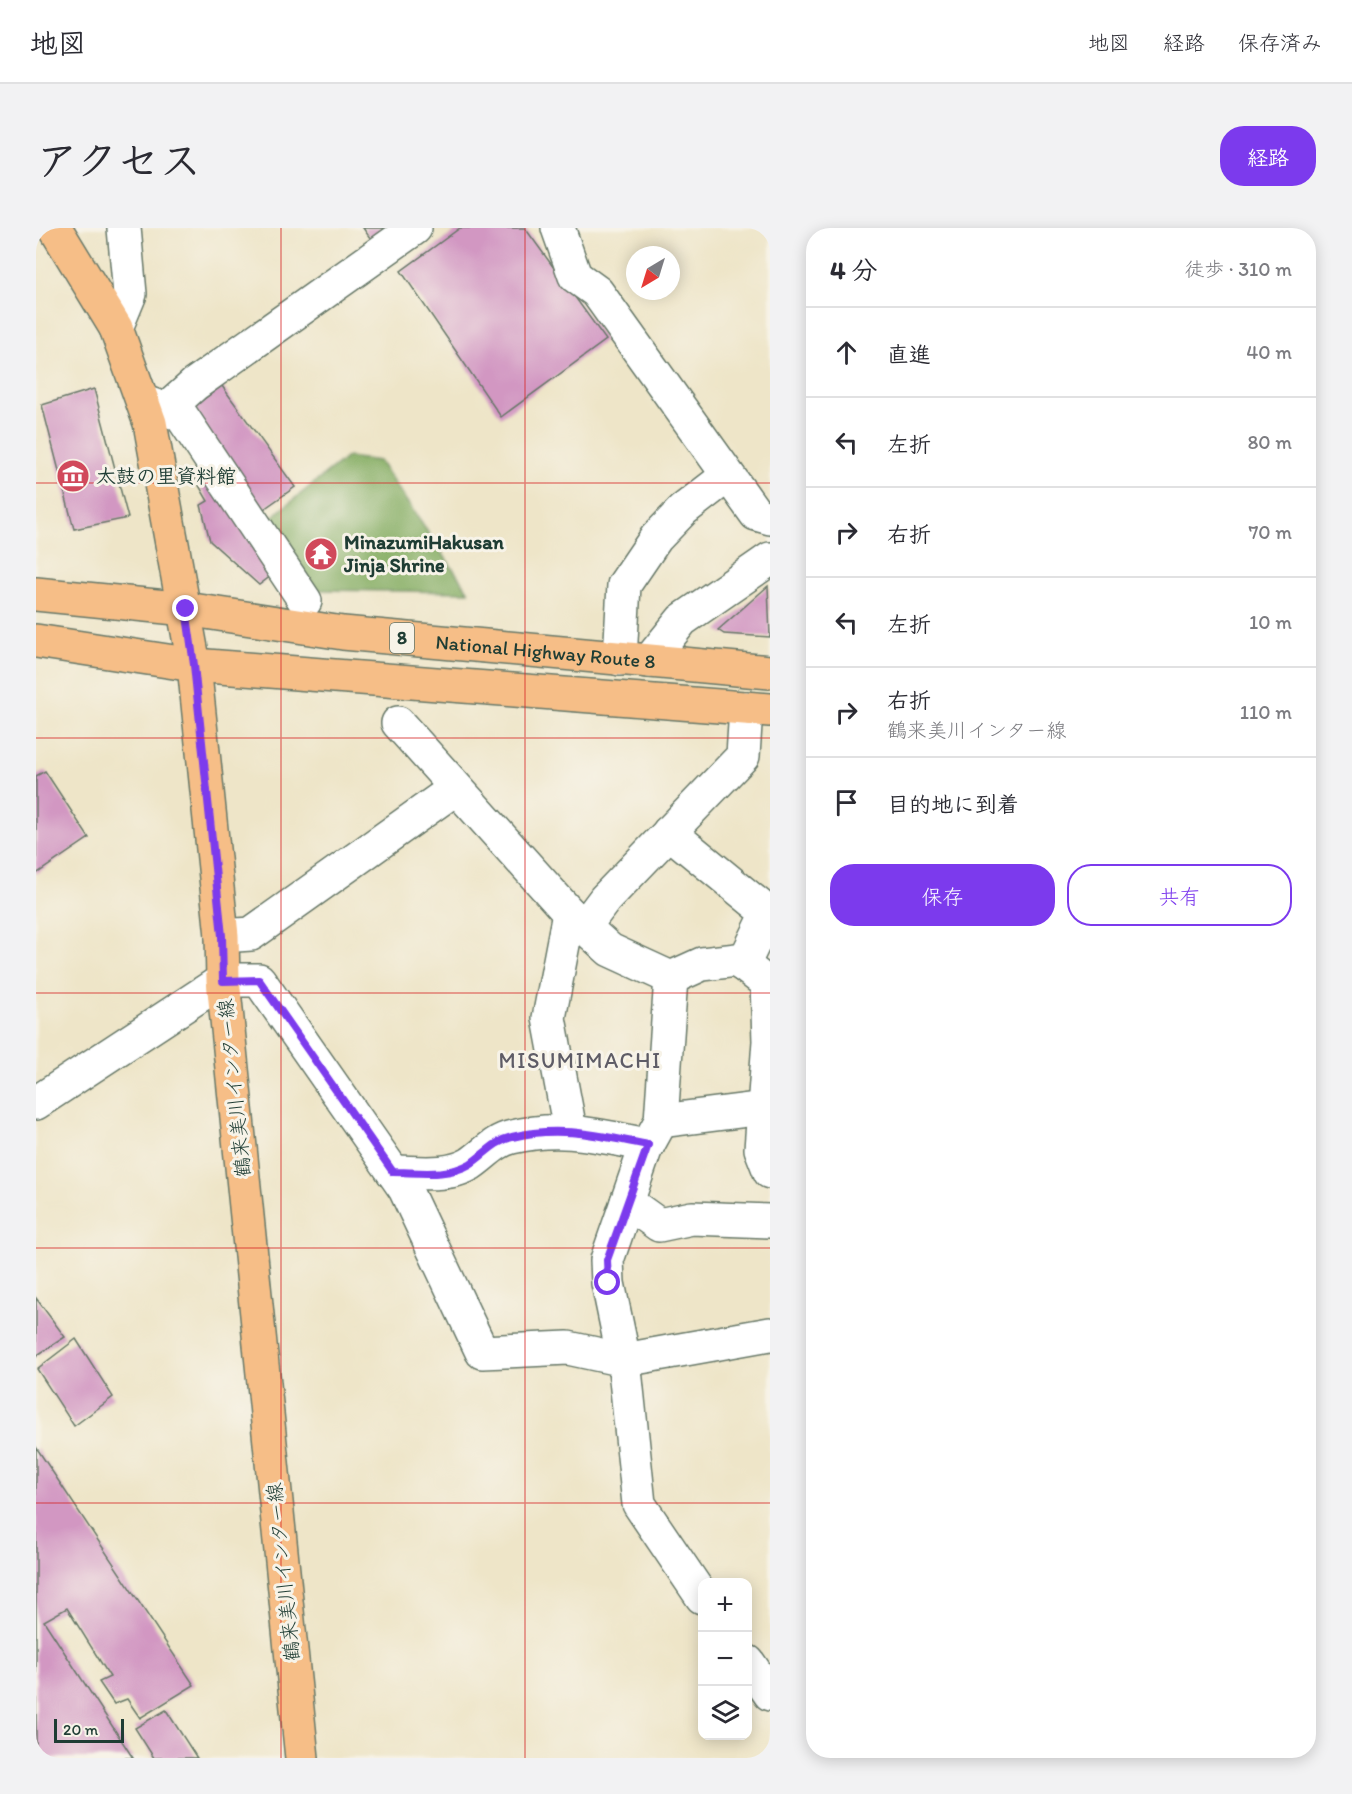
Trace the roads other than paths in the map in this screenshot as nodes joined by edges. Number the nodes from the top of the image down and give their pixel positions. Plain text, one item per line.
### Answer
1 (55, 228) edge
2 (124, 228) edge
3 (415, 228) edge
4 (558, 228) edge
5 (116, 328) junction
6 (154, 405) junction
7 (726, 476) junction
8 (770, 518) edge
9 (770, 559) edge
10 (36, 594) edge
11 (305, 601) dead end
12 (186, 609) junction
13 (36, 641) edge
14 (635, 660) junction
15 (194, 665) junction
16 (770, 672) edge
17 (758, 709) edge
18 (398, 723) dead end
19 (456, 788) junction
20 (669, 832) junction
21 (577, 920) junction
22 (765, 930) edge
23 (222, 936) junction
24 (760, 977) edge
25 (670, 978) junction
26 (223, 981) junction
27 (36, 1103) edge
28 (764, 1108) junction
29 (570, 1130) junction
30 (654, 1133) junction
31 (393, 1172) junction
32 (770, 1172) edge
33 (627, 1202) junction
34 (770, 1221) edge
35 (770, 1334) edge
36 (624, 1360) junction
37 (698, 1591) edge
38 (752, 1669) edge
39 (770, 1694) edge
40 (302, 1758) edge

1 - 5 main road, 鶴来美川インター線
2 - 5 street
3 - 6 street
4 - 7 street
5 - 6 main road, 鶴来美川インター線
6 - 11 street
6 - 12 main road, 鶴来美川インター線
7 - 8 street
7 - 14 street
9 - 14 street
10 - 12 main road, National Highway Route 8 / 8
12 - 14 main road, National Highway Route 8 / 8
12 - 15 main road, 鶴来美川インター線
13 - 15 main road, National Highway Route 8 / 8
14 - 16 main road, National Highway Route 8 / 8
15 - 17 main road, National Highway Route 8 / 8
15 - 23 main road, 鶴来美川インター線
17 - 20 street
18 - 19 street
19 - 21 street
19 - 23 street
20 - 21 street
20 - 22 street
21 - 25 street
21 - 29 street
22 - 24 street
23 - 26 main road, 鶴来美川インター線
24 - 25 street
24 - 28 street
25 - 30 street
26 - 27 street
26 - 31 street
26 - 40 main road, 鶴来美川インター線
28 - 30 street
28 - 32 street
29 - 30 street
29 - 31 street
30 - 33 street
31 - 36 street
33 - 34 street
33 - 36 street
35 - 36 street
36 - 37 street
38 - 39 street

